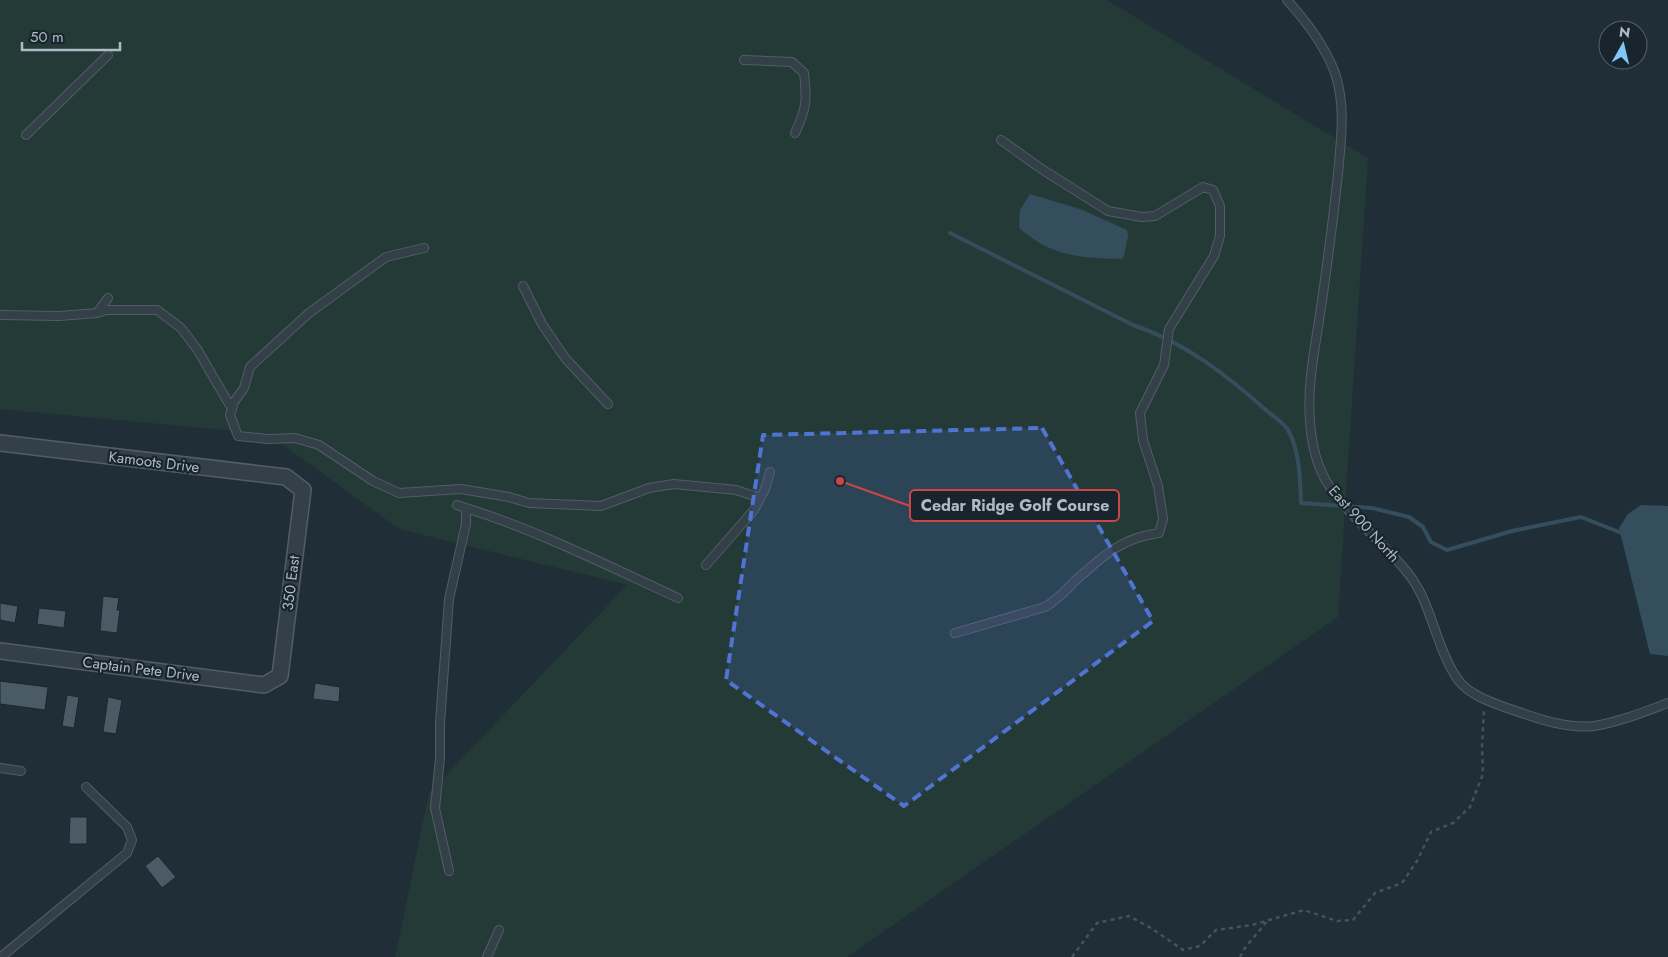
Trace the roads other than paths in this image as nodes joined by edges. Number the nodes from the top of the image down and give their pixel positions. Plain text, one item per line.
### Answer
1 (1287, 0) edge
2 (108, 55) dead end
3 (744, 60) dead end
4 (795, 133) dead end
5 (26, 135) dead end
6 (1001, 140) dead end
7 (424, 248) dead end
8 (523, 286) dead end
9 (108, 298) dead end
10 (97, 312) junction
11 (0, 315) edge
12 (608, 404) dead end
13 (232, 409) junction
14 (0, 443) edge
15 (770, 472) dead end
16 (303, 490) joint
17 (760, 498) junction
18 (457, 504) dead end
19 (466, 508) junction
20 (706, 565) dead end
21 (678, 598) dead end
22 (955, 633) dead end
23 (0, 651) edge
24 (280, 676) joint
25 (1668, 703) edge
26 (0, 768) edge
27 (21, 771) dead end
28 (86, 787) dead end
29 (449, 871) dead end
30 (499, 930) dead end
31 (1, 957) edge
32 (487, 957) edge

1 - 25 lane, East 900 North
2 - 5 lane
3 - 4 lane
6 - 22 lane
7 - 13 lane
8 - 12 lane
9 - 10 lane
10 - 11 lane
10 - 13 lane
13 - 17 lane
14 - 16 street, Kamoots Drive
15 - 17 lane
16 - 24 street, 350 East
17 - 20 lane
18 - 19 lane
19 - 21 lane
19 - 29 lane
23 - 24 street, Captain Pete Drive
26 - 27 lane
28 - 31 lane
30 - 32 lane

